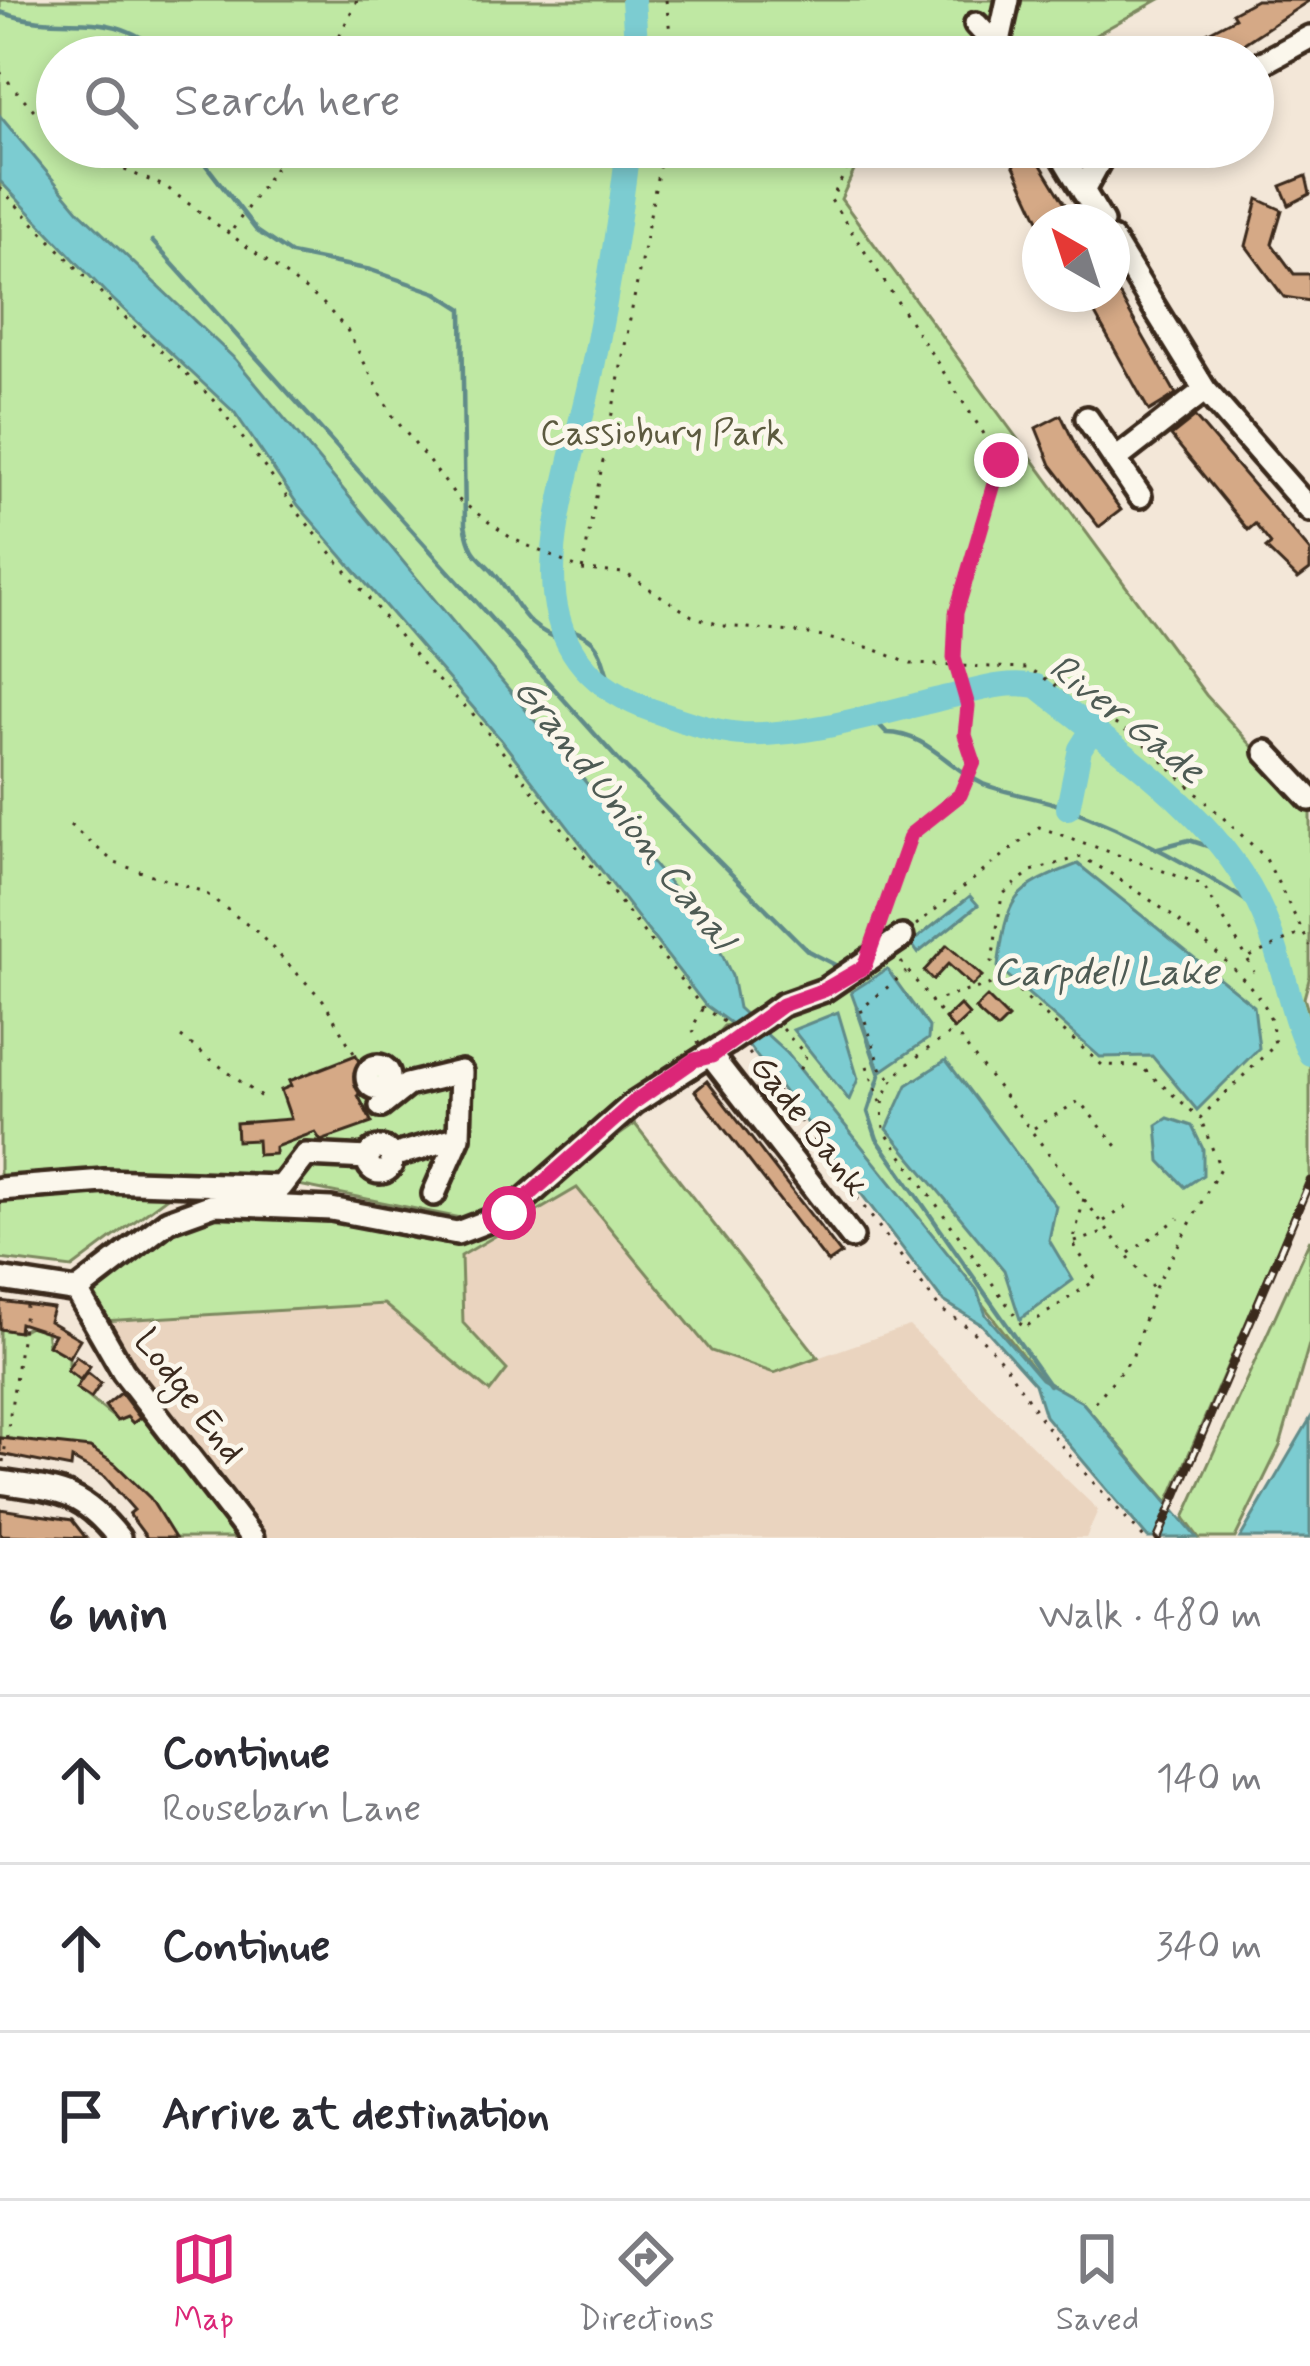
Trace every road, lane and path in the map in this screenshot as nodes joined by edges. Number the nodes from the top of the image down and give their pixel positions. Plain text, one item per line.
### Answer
1 (357, 0) edge
2 (666, 0) edge
3 (1008, 0) edge
4 (976, 24) dead end
5 (339, 36) edge
6 (670, 36) edge
7 (988, 36) edge
8 (1004, 36) edge
9 (1310, 37) edge
10 (1274, 57) edge
11 (0, 72) edge
12 (36, 112) edge
13 (111, 168) edge
14 (275, 168) edge
15 (659, 168) edge
16 (847, 168) edge
17 (1069, 168) edge
18 (1094, 168) edge
19 (0, 188) edge
20 (1083, 191) junction
21 (1091, 204) edge
22 (230, 232) junction
23 (1130, 268) edge
24 (1205, 390) junction
25 (1087, 418) dead end
26 (1115, 460) junction
27 (1140, 496) dead end
28 (1310, 510) edge
29 (579, 568) junction
30 (958, 666) junction
31 (1266, 752) dead end
32 (1310, 799) edge
33 (70, 825) dead end
34 (1302, 933) junction
35 (895, 942) junction
36 (1310, 946) edge
37 (1247, 958) junction
38 (908, 970) junction
39 (854, 972) junction
40 (1254, 972) dead end
41 (1005, 980) junction
42 (930, 1002) junction
43 (703, 1007) junction
44 (767, 1016) junction
45 (951, 1033) junction
46 (181, 1037) dead end
47 (724, 1046) junction
48 (867, 1066) dead end
49 (362, 1067) dead end
50 (798, 1073) dead end
51 (890, 1077) junction
52 (265, 1100) dead end
53 (880, 1101) junction
54 (1200, 1118) junction
55 (1032, 1129) junction
56 (459, 1137) junction
57 (1122, 1152) dead end
58 (381, 1154) junction
59 (0, 1189) edge
60 (434, 1194) dead end
61 (1084, 1198) junction
62 (1134, 1202) dead end
63 (1179, 1218) dead end
64 (1102, 1222) junction
65 (1109, 1231) junction
66 (852, 1238) dead end
67 (1073, 1243) junction
68 (1127, 1254) junction
69 (0, 1279) edge
70 (29, 1283) junction
71 (1154, 1289) junction
72 (76, 1292) junction
73 (1095, 1402) dead end
74 (0, 1482) edge
75 (119, 1538) edge
76 (252, 1538) edge
77 (1144, 1538) edge

1 - 5 path
2 - 6 path
3 - 8 street
4 - 7 street
9 - 10 street
11 - 12 path
13 - 22 path
14 - 22 path
15 - 29 path
16 - 30 path
17 - 20 street
18 - 20 street
19 - 43 path
20 - 21 street
22 - 29 path
23 - 24 street
24 - 26 street
24 - 28 street
25 - 26 street
26 - 27 street
29 - 30 path
30 - 34 path
30 - 39 path
31 - 32 street
33 - 49 path
34 - 36 path
34 - 37 path
35 - 37 path
35 - 38 path
35 - 39 street
37 - 40 path
38 - 42 path
38 - 51 path
39 - 44 street
41 - 42 path
41 - 54 path
41 - 54 path
42 - 45 path
43 - 47 path
43 - 47 path
44 - 47 street, bridge
44 - 50 path
45 - 51 path
45 - 55 path
46 - 52 path
47 - 66 street, Gade Bank
47 - 72 street
47 - 77 path
48 - 53 path
51 - 53 path
53 - 67 path
54 - 71 path
55 - 57 path
55 - 61 path
56 - 58 street
56 - 58 street
56 - 60 street
58 - 59 street
61 - 64 path
61 - 67 path
62 - 64 path
63 - 68 path
64 - 65 path
65 - 67 path
65 - 68 path
68 - 71 path
69 - 70 street
70 - 72 street
70 - 74 path
71 - 73 path
72 - 76 street, Lodge End
74 - 75 street

